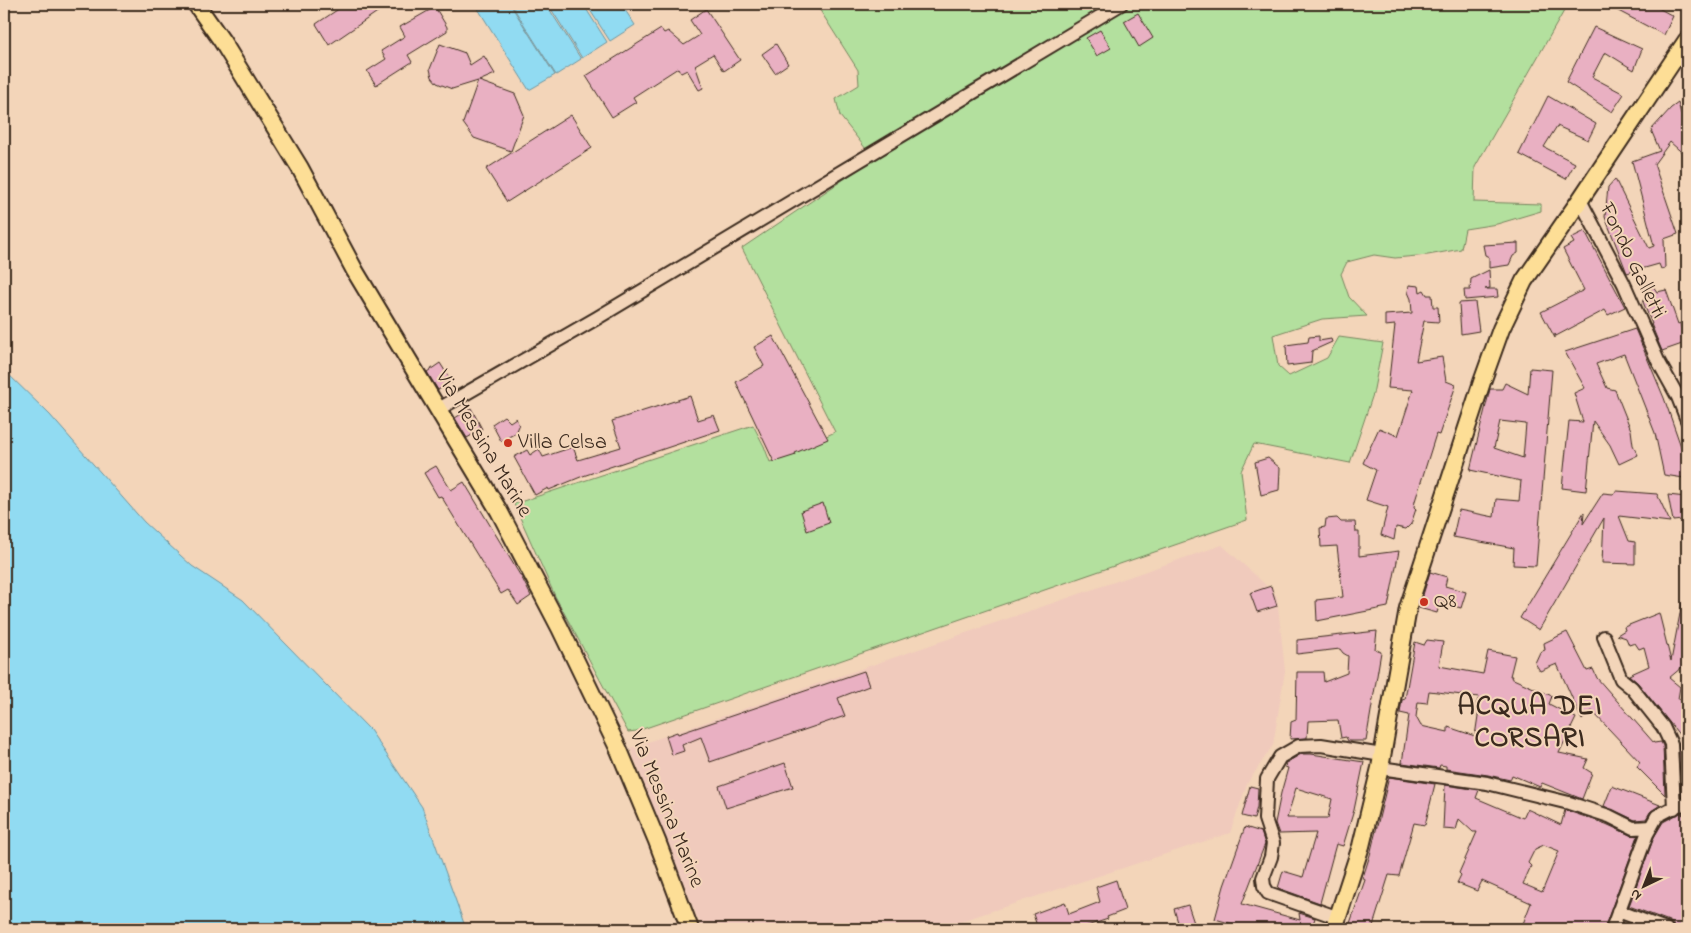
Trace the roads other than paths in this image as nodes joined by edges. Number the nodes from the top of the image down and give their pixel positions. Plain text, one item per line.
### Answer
1 (196, 4) edge
2 (1121, 4) edge
3 (1687, 40) edge
4 (1580, 200) junction
5 (437, 410) junction
6 (1687, 420) edge
7 (1604, 637) dead end
8 (1381, 762) junction
9 (1687, 804) edge
10 (1674, 808) junction
11 (1651, 827) junction
12 (1618, 911) junction
13 (1336, 923) edge
14 (690, 929) edge
15 (1612, 929) edge
16 (1666, 929) edge

1 - 5 main road, Via Messina Marine
2 - 5 street
3 - 4 main road
4 - 6 street, Fondo Galletti
4 - 8 main road
5 - 14 main road, Via Messina Marine
7 - 10 street
8 - 11 street
8 - 13 main road
8 - 13 street
9 - 10 street
10 - 11 street
11 - 12 street
12 - 15 street
12 - 16 street

